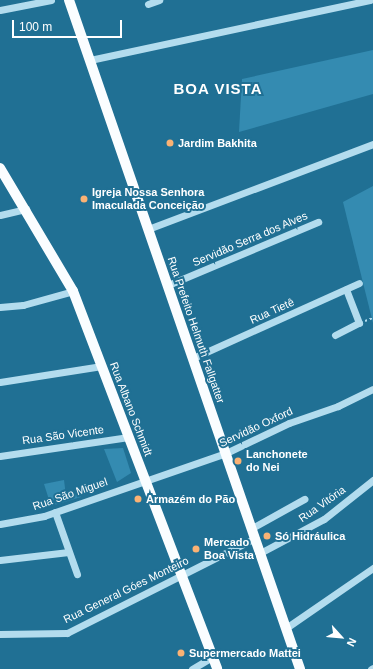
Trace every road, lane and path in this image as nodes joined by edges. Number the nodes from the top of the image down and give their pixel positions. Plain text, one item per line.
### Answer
1 (51, 0) edge
2 (69, 0) edge
3 (159, 0) edge
4 (370, 0) edge
5 (148, 4) dead end
6 (0, 10) edge
7 (90, 60) junction
8 (373, 144) edge
9 (0, 168) edge
10 (26, 209) junction
11 (0, 215) edge
12 (318, 222) dead end
13 (148, 229) junction
14 (359, 284) dead end
15 (168, 285) junction
16 (346, 289) junction
17 (73, 291) junction
18 (0, 307) edge
19 (335, 335) dead end
20 (193, 358) junction
21 (102, 366) junction
22 (0, 382) edge
23 (373, 389) edge
24 (129, 437) junction
25 (226, 453) junction
26 (0, 456) edge
27 (145, 479) junction
28 (373, 480) edge
29 (304, 499) dead end
30 (55, 512) junction
31 (0, 524) edge
32 (252, 528) junction
33 (256, 538) junction
34 (69, 552) junction
35 (260, 553) junction
36 (0, 560) edge
37 (373, 568) edge
38 (77, 574) dead end
39 (181, 576) junction
40 (286, 628) junction
41 (0, 634) edge
42 (212, 657) junction
43 (192, 669) edge
44 (216, 669) edge
45 (300, 669) edge

1 - 6 street
2 - 7 main road, Rua Prefeito Helmuth Fallgatter
3 - 5 street
4 - 7 street
7 - 13 main road, Rua Prefeito Helmuth Fallgatter
8 - 13 street
9 - 10 main road, Rua Albano Schmidt
10 - 11 street
10 - 17 main road, Rua Albano Schmidt
12 - 15 street, Servidão Serra dos Alves
13 - 15 main road, Rua Prefeito Helmuth Fallgatter
14 - 16 street, Rua Tietê
15 - 20 main road, Rua Prefeito Helmuth Fallgatter
16 - 19 street
16 - 20 street, Rua Tietê
17 - 18 street
17 - 21 main road, Rua Albano Schmidt
20 - 25 main road, Rua Prefeito Helmuth Fallgatter
21 - 22 street
21 - 24 main road, Rua Albano Schmidt
23 - 25 street, Servidão Oxford
24 - 26 street, Rua São Vicente
24 - 27 main road, Rua Albano Schmidt
25 - 27 street, Servidão Oxford
25 - 32 main road, Rua Prefeito Helmuth Fallgatter
27 - 30 street, Rua São Miguel
27 - 39 main road, Rua Albano Schmidt
28 - 35 street, Rua Vitória
29 - 32 street
30 - 31 street, Rua São Miguel
30 - 34 street
32 - 33 main road, Rua Prefeito Helmuth Fallgatter
33 - 35 main road, Rua Prefeito Helmuth Fallgatter
33 - 39 street, Rua General Góes Monteiro
34 - 36 street
34 - 38 street
35 - 40 main road, Rua Prefeito Helmuth Fallgatter
37 - 40 street
39 - 41 street, Rua General Góes Monteiro
39 - 42 main road, Rua Albano Schmidt
40 - 45 main road, Rua Prefeito Helmuth Fallgatter
42 - 43 street
42 - 44 main road, Rua Albano Schmidt

